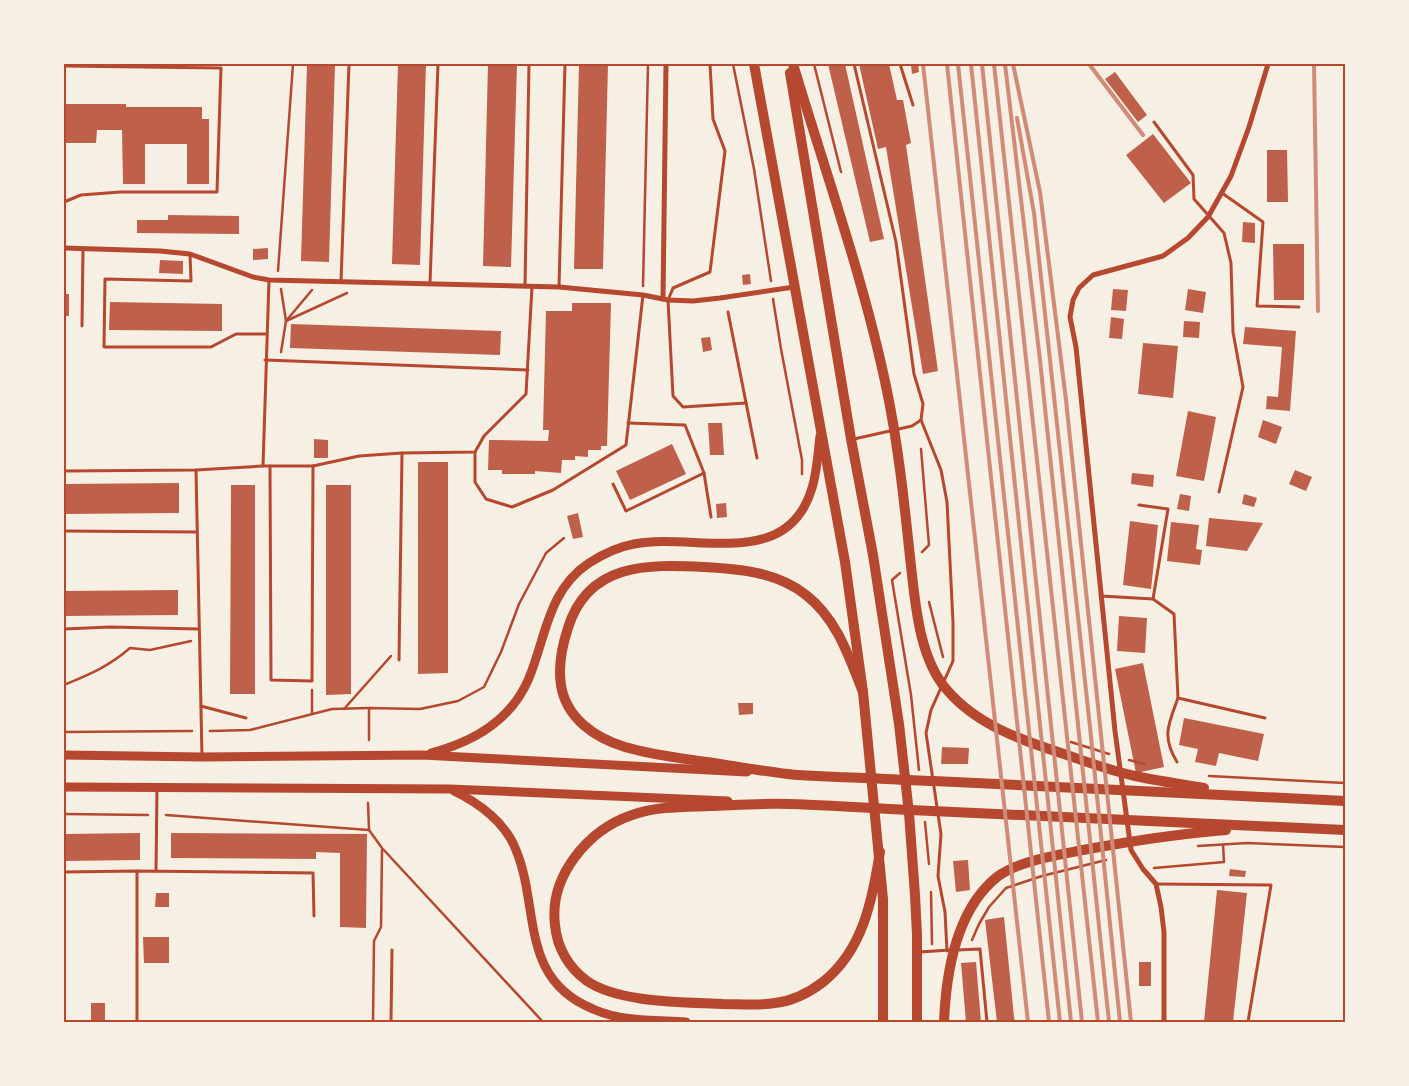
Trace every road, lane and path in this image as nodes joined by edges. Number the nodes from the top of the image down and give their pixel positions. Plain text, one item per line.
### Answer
1 (293, 64) edge
2 (349, 64) edge
3 (438, 64) edge
4 (529, 64) edge
5 (564, 64) edge
6 (648, 64) edge
7 (666, 64) edge
8 (710, 64) edge
9 (733, 64) edge
10 (754, 64) edge
11 (788, 64) edge
12 (792, 64) edge
13 (814, 64) edge
14 (854, 64) edge
15 (900, 64) edge
16 (1268, 64) edge
17 (64, 66) edge
18 (221, 66) edge
19 (913, 105) dead end
20 (1154, 122) dead end
21 (842, 178) dead end
22 (1221, 193) junction
23 (64, 202) edge
24 (1208, 217) junction
25 (64, 248) edge
26 (83, 249) junction
27 (190, 254) junction
28 (269, 280) junction
29 (279, 280) junction
30 (320, 280) junction
31 (341, 281) junction
32 (371, 281) junction
33 (430, 284) junction
34 (525, 286) junction
35 (532, 286) junction
36 (559, 287) junction
37 (794, 287) junction
38 (772, 290) junction
39 (643, 295) junction
40 (665, 300) junction
41 (1299, 307) dead end
42 (728, 312) dead end
43 (286, 321) junction
44 (82, 326) dead end
45 (266, 334) junction
46 (265, 360) junction
47 (279, 361) junction
48 (528, 370) junction
49 (746, 403) junction
50 (921, 420) junction
51 (628, 423) junction
52 (820, 431) junction
53 (851, 439) junction
54 (921, 449) dead end
55 (475, 452) junction
56 (402, 453) junction
57 (757, 458) dead end
58 (264, 466) junction
59 (270, 466) junction
60 (314, 466) junction
61 (196, 470) junction
62 (64, 471) edge
63 (704, 473) junction
64 (803, 478) dead end
65 (613, 484) dead end
66 (1219, 492) dead end
67 (1139, 505) dead end
68 (711, 517) dead end
69 (64, 532) edge
70 (197, 532) junction
71 (564, 538) dead end
72 (921, 542) dead end
73 (917, 557) dead end
74 (923, 560) dead end
75 (904, 568) dead end
76 (1102, 596) junction
77 (928, 598) dead end
78 (1153, 599) junction
79 (64, 628) edge
80 (198, 629) junction
81 (199, 639) junction
82 (399, 646) junction
83 (399, 660) dead end
84 (946, 665) dead end
85 (312, 681) junction
86 (64, 685) edge
87 (864, 692) junction
88 (1178, 698) junction
89 (201, 706) junction
90 (369, 708) junction
91 (344, 709) junction
92 (312, 714) junction
93 (246, 718) dead end
94 (1265, 718) dead end
95 (202, 731) junction
96 (64, 732) edge
97 (369, 740) dead end
98 (1064, 740) dead end
99 (1110, 754) dead end
100 (422, 755) junction
101 (64, 756) edge
102 (202, 757) junction
103 (1126, 760) dead end
104 (1177, 762) dead end
105 (1145, 764) dead end
106 (790, 774) junction
107 (920, 775) dead end
108 (1208, 776) dead end
109 (1345, 783) edge
110 (64, 787) edge
111 (158, 787) junction
112 (450, 788) junction
113 (1245, 796) junction
114 (1345, 801) edge
115 (368, 804) dead end
116 (787, 804) junction
117 (924, 813) dead end
118 (64, 814) edge
119 (157, 815) junction
120 (1264, 826) junction
121 (369, 830) junction
122 (1345, 830) edge
123 (1223, 844) junction
124 (1193, 847) dead end
125 (1345, 847) edge
126 (382, 848) junction
127 (880, 852) junction
128 (1112, 859) dead end
129 (1164, 866) dead end
130 (929, 869) dead end
131 (137, 871) junction
132 (156, 871) junction
133 (64, 872) edge
134 (1156, 884) junction
135 (930, 886) dead end
136 (314, 916) dead end
137 (971, 943) dead end
138 (392, 950) dead end
139 (947, 950) junction
140 (932, 951) junction
141 (917, 952) junction
142 (137, 1022) edge
143 (373, 1022) edge
144 (390, 1022) edge
145 (543, 1022) edge
146 (686, 1022) edge
147 (883, 1022) edge
148 (917, 1022) edge
149 (944, 1022) edge
150 (987, 1022) edge
151 (1164, 1022) edge
152 (1248, 1022) edge

1 - 29 path
2 - 31 lane
3 - 33 lane
4 - 34 lane
5 - 36 lane
6 - 39 path
7 - 40 street
8 - 40 lane
9 - 38 path
10 - 37 main road
11 - 53 main road
12 - 113 main road
13 - 21 path
14 - 50 lane
15 - 19 lane
16 - 22 street
17 - 18 lane
18 - 23 lane
20 - 24 lane
22 - 24 street
22 - 41 lane
24 - 66 lane
24 - 76 street
25 - 26 street
26 - 27 street
26 - 44 lane
27 - 28 street
27 - 45 lane
28 - 29 street
28 - 45 lane
29 - 30 street
29 - 43 path
30 - 31 street
30 - 43 path
31 - 32 street
32 - 33 street
32 - 43 path
33 - 34 street
34 - 35 street
35 - 36 street
35 - 48 lane
36 - 39 street
37 - 38 street
37 - 52 main road
38 - 40 street
38 - 64 path
39 - 40 street
39 - 51 lane
40 - 49 lane
42 - 49 lane
43 - 47 path
45 - 46 lane
46 - 47 lane
46 - 58 lane
47 - 48 lane
48 - 55 lane
49 - 57 lane
50 - 53 lane
50 - 139 lane
51 - 55 lane
51 - 63 lane
52 - 87 main road
52 - 100 main road
53 - 141 main road
54 - 73 path
55 - 56 lane
56 - 60 lane
56 - 82 lane
58 - 59 lane
58 - 61 lane
59 - 60 lane
59 - 85 lane
60 - 85 lane
61 - 62 lane
61 - 70 lane
63 - 65 lane
63 - 68 lane
67 - 78 lane
69 - 70 lane
70 - 80 lane
71 - 90 path
72 - 74 path
75 - 107 path
76 - 78 lane
76 - 134 street
77 - 84 path
78 - 88 lane
79 - 80 lane
80 - 81 lane
81 - 86 path
81 - 89 lane
82 - 83 lane
82 - 91 path
85 - 92 path
87 - 106 main road
87 - 127 main road
88 - 94 lane
88 - 104 lane
89 - 93 lane
89 - 95 lane
90 - 91 path
90 - 97 path
91 - 92 path
92 - 95 path
95 - 96 path
95 - 102 lane
98 - 99 path
100 - 102 main road
100 - 106 main road
101 - 102 main road
103 - 105 path
106 - 113 main road
108 - 109 path
110 - 111 main road
111 - 112 main road
111 - 119 lane
112 - 116 main road
112 - 146 main road
113 - 114 main road
115 - 121 path
116 - 120 main road
116 - 127 main road
117 - 130 path
118 - 119 path
119 - 121 path
119 - 132 lane
120 - 122 main road
120 - 149 main road
121 - 126 path
123 - 124 path
123 - 125 path
123 - 129 path
126 - 143 path
126 - 145 path
127 - 147 main road
128 - 137 path
131 - 132 lane
131 - 133 lane
131 - 142 lane
132 - 136 lane
134 - 151 street
134 - 152 lane
135 - 140 path
138 - 144 lane
139 - 140 lane
139 - 150 lane
140 - 141 lane
141 - 148 main road

